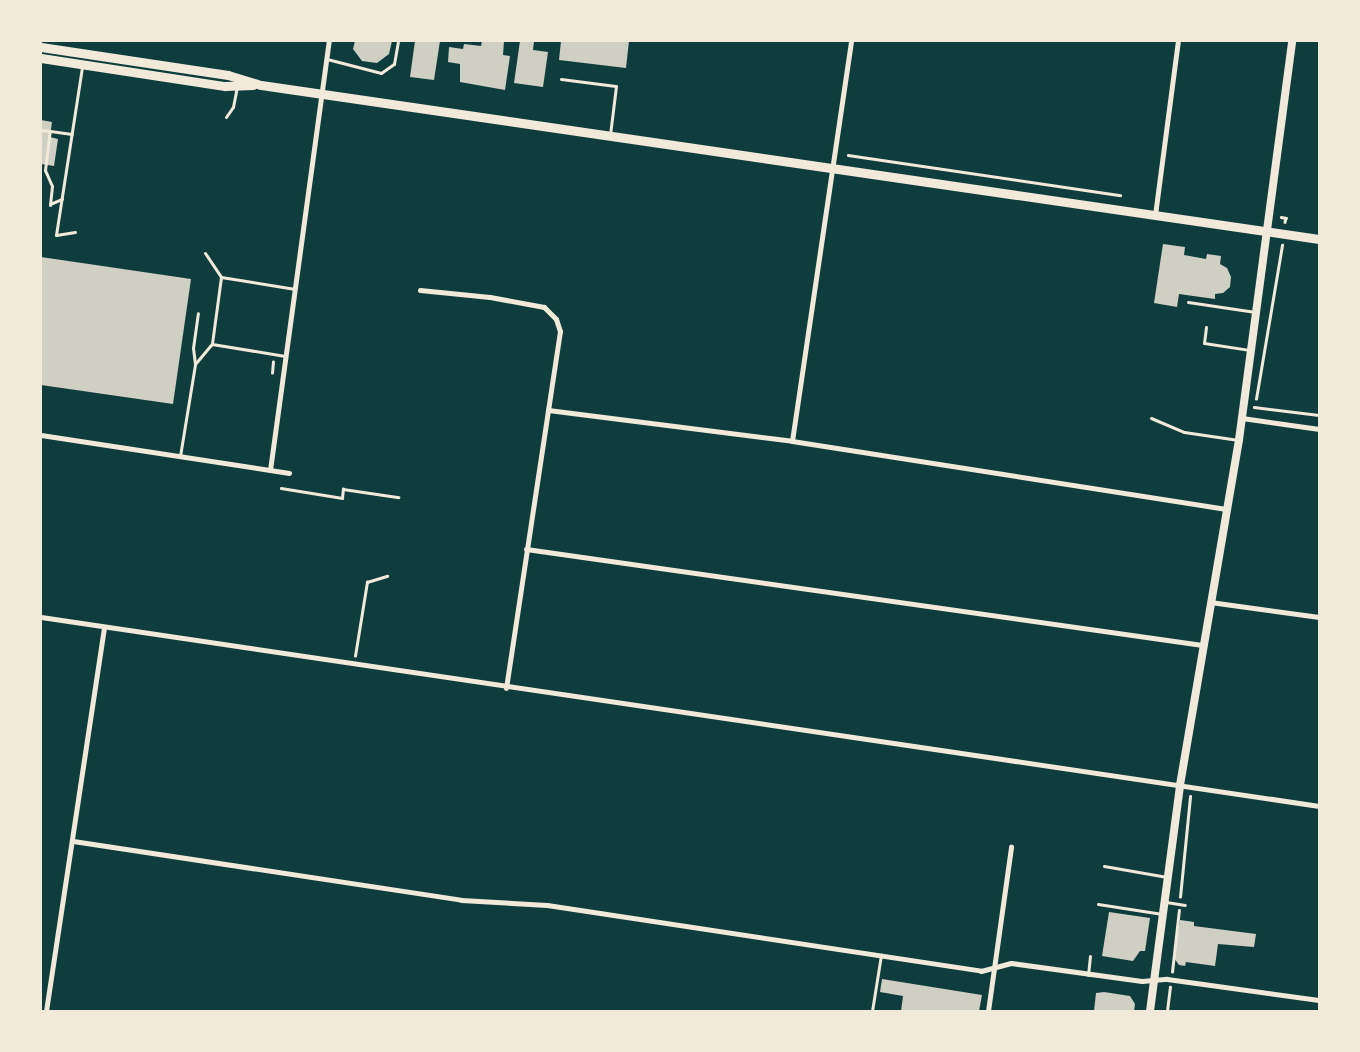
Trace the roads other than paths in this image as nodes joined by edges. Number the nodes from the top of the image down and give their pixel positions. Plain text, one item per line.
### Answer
1 (329, 41) edge
2 (851, 41) edge
3 (1178, 41) edge
4 (1292, 41) edge
5 (398, 42) edge
6 (41, 46) edge
7 (41, 58) edge
8 (327, 59) junction
9 (82, 64) junction
10 (561, 79) dead end
11 (238, 82) junction
12 (322, 93) junction
13 (226, 117) dead end
14 (41, 130) edge
15 (50, 131) junction
16 (72, 134) junction
17 (610, 135) junction
18 (834, 168) junction
19 (43, 170) edge
20 (62, 199) junction
21 (1155, 215) junction
22 (1266, 231) junction
23 (75, 232) dead end
24 (1319, 238) edge
25 (205, 253) dead end
26 (221, 277) junction
27 (295, 289) junction
28 (420, 290) dead end
29 (1188, 302) dead end
30 (1255, 312) junction
31 (198, 313) dead end
32 (1206, 327) dead end
33 (212, 344) junction
34 (1250, 350) junction
35 (286, 356) junction
36 (195, 364) junction
37 (548, 410) junction
38 (1151, 418) dead end
39 (1242, 418) junction
40 (1319, 429) edge
41 (41, 434) edge
42 (1239, 440) junction
43 (792, 441) junction
44 (180, 456) junction
45 (270, 470) junction
46 (289, 474) dead end
47 (1228, 509) junction
48 (526, 548) junction
49 (1209, 602) junction
50 (41, 617) edge
51 (1319, 617) edge
52 (104, 627) junction
53 (1202, 645) junction
54 (506, 688) junction
55 (1180, 785) junction
56 (1319, 806) edge
57 (73, 841) junction
58 (1011, 847) dead end
59 (1104, 866) dead end
60 (1170, 877) junction
61 (1166, 902) junction
62 (1098, 904) dead end
63 (1185, 905) dead end
64 (1165, 915) junction
65 (880, 955) junction
66 (1090, 956) dead end
67 (994, 968) junction
68 (1088, 975) junction
69 (1155, 980) junction
70 (1319, 1000) edge
71 (46, 1011) edge
72 (872, 1011) edge
73 (988, 1011) edge
74 (1150, 1011) edge

1 - 8 street
2 - 18 street
3 - 21 street
4 - 22 street
5 - 8 lane
6 - 11 main road
7 - 9 main road
8 - 12 street
9 - 11 main road
9 - 16 lane
10 - 17 lane
11 - 12 main road
11 - 13 lane
12 - 17 main road
12 - 27 street
14 - 15 lane
15 - 16 lane
15 - 19 lane
16 - 20 lane
17 - 18 main road
18 - 21 main road
18 - 43 street
19 - 20 lane
20 - 23 lane
21 - 22 main road
22 - 24 main road
22 - 30 street
25 - 26 lane
26 - 27 lane
26 - 33 lane
27 - 35 street
28 - 37 street
29 - 30 lane
30 - 34 street
31 - 36 lane
32 - 34 lane
33 - 35 lane
33 - 36 lane
34 - 39 street
35 - 45 street
36 - 44 lane
37 - 43 street
37 - 48 street
38 - 42 lane
39 - 40 street
39 - 42 street
41 - 44 street
42 - 47 street
43 - 47 street
44 - 45 street
45 - 46 street
47 - 49 street
48 - 53 street
48 - 54 street
49 - 51 street
49 - 53 street
50 - 52 street
52 - 54 street
52 - 57 street
53 - 55 street
54 - 55 street
55 - 56 street
55 - 60 street
57 - 65 street
57 - 71 street
58 - 67 street
59 - 60 lane
60 - 61 street
61 - 63 lane
61 - 64 street
62 - 64 lane
64 - 69 street
65 - 67 street
65 - 72 lane
66 - 68 lane
67 - 68 street
67 - 73 street
68 - 69 street
69 - 70 street
69 - 74 street

